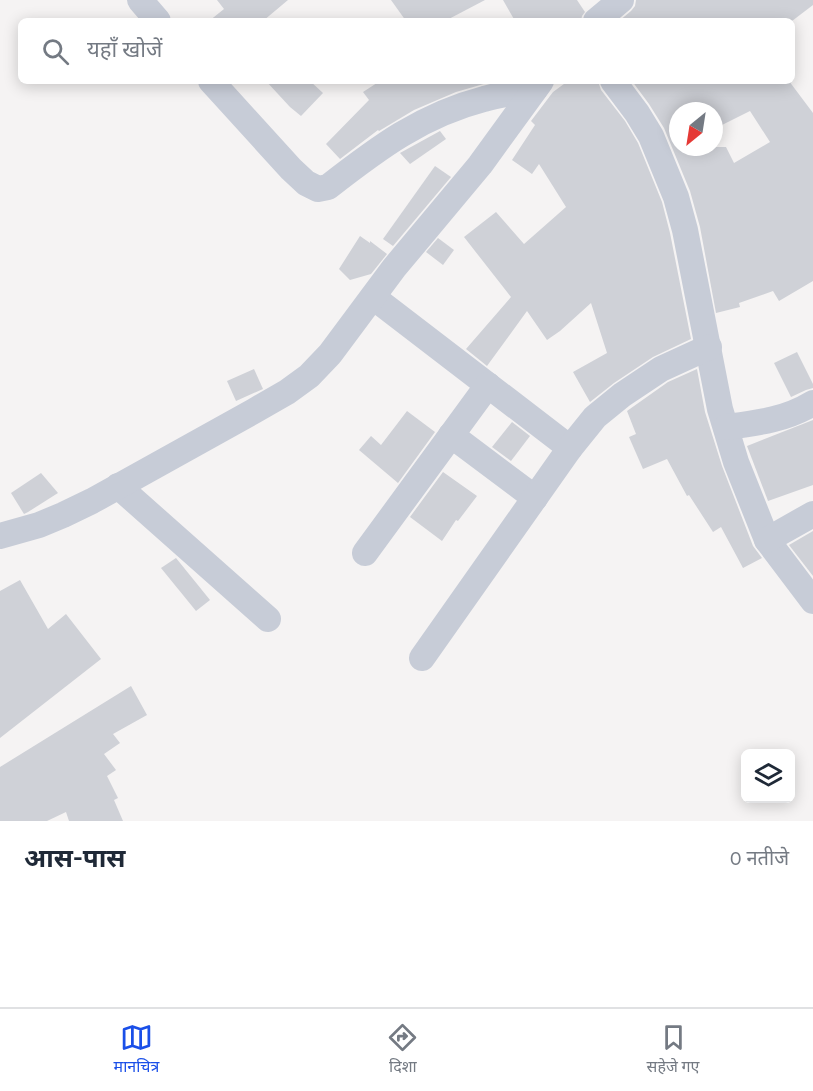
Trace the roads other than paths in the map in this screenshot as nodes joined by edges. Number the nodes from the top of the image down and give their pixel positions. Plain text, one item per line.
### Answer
1 (140, 0) edge
2 (155, 18) edge
3 (213, 84) edge
4 (615, 84) edge
5 (538, 85) edge
6 (373, 297) junction
7 (709, 347) junction
8 (488, 385) junction
9 (813, 403) edge
10 (726, 427) junction
11 (451, 435) junction
12 (570, 448) junction
13 (127, 481) junction
14 (536, 498) junction
15 (813, 514) edge
16 (0, 536) edge
17 (767, 540) junction
18 (365, 553) dead end
19 (813, 601) edge
20 (268, 619) dead end
21 (422, 658) dead end

1 - 2 street
3 - 5 street
4 - 7 street
5 - 6 street
6 - 8 street
6 - 13 street
7 - 10 street
7 - 12 street
8 - 11 street
8 - 12 street
9 - 10 street
10 - 17 street
11 - 14 street
11 - 18 street
12 - 14 street
13 - 16 street
13 - 20 street
14 - 21 street
15 - 17 street
17 - 19 street

